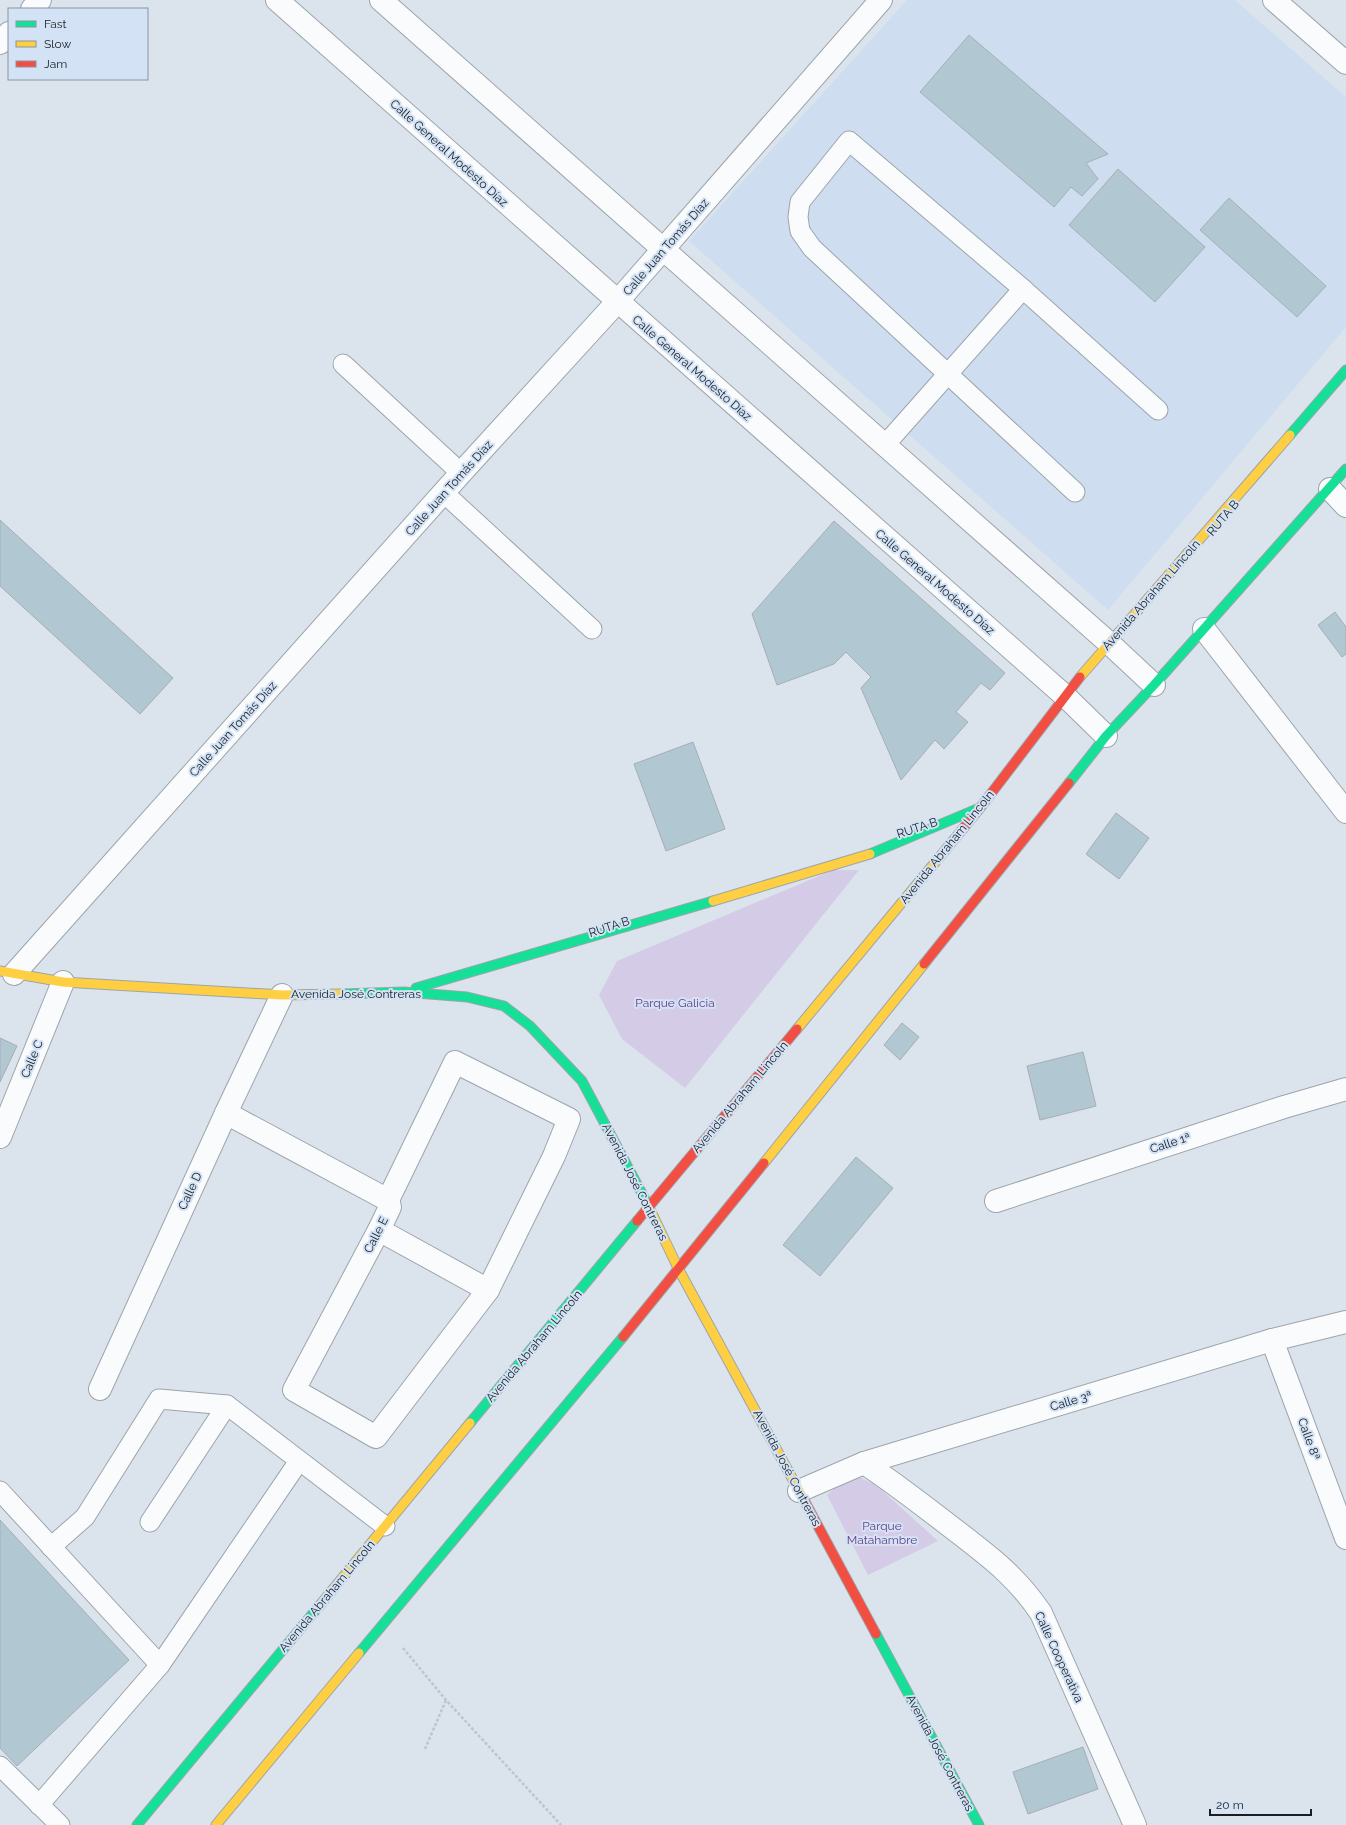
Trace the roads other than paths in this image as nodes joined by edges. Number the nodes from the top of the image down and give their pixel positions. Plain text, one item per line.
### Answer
1 (40, 0) edge
2 (277, 0) edge
3 (381, 0) edge
4 (881, 0) edge
5 (1274, 0) edge
6 (33, 8) edge
7 (8, 35) edge
8 (0, 43) edge
9 (1346, 63) edge
10 (663, 250) junction
11 (1023, 289) junction
12 (617, 302) junction
13 (343, 364) dead end
14 (1346, 371) edge
15 (948, 374) junction
16 (1158, 410) dead end
17 (884, 446) junction
18 (1346, 469) edge
19 (461, 473) junction
20 (1330, 489) junction
21 (1075, 492) dead end
22 (444, 493) junction
23 (1346, 506) edge
24 (592, 629) dead end
25 (1204, 629) junction
26 (1109, 643) junction
27 (1154, 685) junction
28 (1065, 696) junction
29 (1106, 736) junction
30 (980, 808) junction
31 (1346, 812) edge
32 (7, 972) edge
33 (63, 982) junction
34 (426, 985) joint
35 (404, 992) junction
36 (282, 995) junction
37 (1346, 1089) edge
38 (226, 1113) junction
39 (0, 1137) edge
40 (388, 1200) junction
41 (996, 1201) dead end
42 (649, 1207) junction
43 (379, 1230) junction
44 (679, 1270) junction
45 (488, 1290) junction
46 (1346, 1322) edge
47 (1272, 1340) junction
48 (100, 1389) dead end
49 (227, 1405) junction
50 (299, 1460) junction
51 (864, 1463) junction
52 (0, 1490) edge
53 (799, 1492) junction
54 (150, 1522) dead end
55 (385, 1526) junction
56 (1346, 1538) edge
57 (52, 1547) junction
58 (160, 1665) junction
59 (0, 1766) edge
60 (39, 1805) junction
61 (60, 1825) edge
62 (137, 1825) edge
63 (216, 1825) edge
64 (979, 1825) edge
65 (1135, 1825) edge

1 - 6 street
2 - 12 street, Calle General Modesto Díaz
3 - 10 street
4 - 10 street, Calle Juan Tomás Díaz
5 - 9 street
7 - 8 street
10 - 12 street, Calle Juan Tomás Díaz
10 - 17 street
11 - 15 lane
11 - 15 lane
11 - 16 lane
12 - 19 street, Calle Juan Tomás Díaz
12 - 28 street, Calle General Modesto Díaz
13 - 19 lane
14 - 26 main road, Avenida Abraham Lincoln
14 - 30 lane, RUTA B
15 - 17 lane
15 - 21 lane
17 - 26 street
18 - 20 main road
19 - 22 street, Calle Juan Tomás Díaz
20 - 23 street
20 - 25 main road
22 - 24 lane
22 - 32 street, Calle Juan Tomás Díaz
25 - 27 main road
25 - 31 street
26 - 27 street
26 - 28 main road, Avenida Abraham Lincoln
27 - 29 main road
28 - 29 street, Calle General Modesto Díaz
28 - 30 main road, Avenida Abraham Lincoln
29 - 44 main road
30 - 34 lane, RUTA B
30 - 42 main road, Avenida Abraham Lincoln
32 - 33 main road, Avenida José Contreras
33 - 36 main road, Avenida José Contreras
33 - 39 street, Calle C
34 - 35 main road
35 - 36 main road, Avenida José Contreras
35 - 42 main road, Avenida José Contreras
36 - 38 street, Calle D
37 - 41 street, Calle 1ª
38 - 40 street, Calle E
38 - 48 street, Calle D
40 - 43 street, Calle E
40 - 45 street
42 - 44 main road, Avenida José Contreras
42 - 55 main road, Avenida Abraham Lincoln
43 - 45 street
43 - 45 street, Calle E
44 - 53 main road, Avenida José Contreras
44 - 63 main road
46 - 47 street, Calle 3ª
47 - 51 street, Calle 3ª
47 - 56 street, Calle 8ª
49 - 50 lane
49 - 54 lane
49 - 57 lane
50 - 55 lane
50 - 58 lane
51 - 53 street, Calle 3ª
51 - 65 street, Calle Cooperativa
52 - 57 lane
53 - 64 main road, Avenida José Contreras
55 - 62 main road, Avenida Abraham Lincoln
57 - 58 lane
58 - 60 lane
59 - 60 lane
60 - 61 lane

